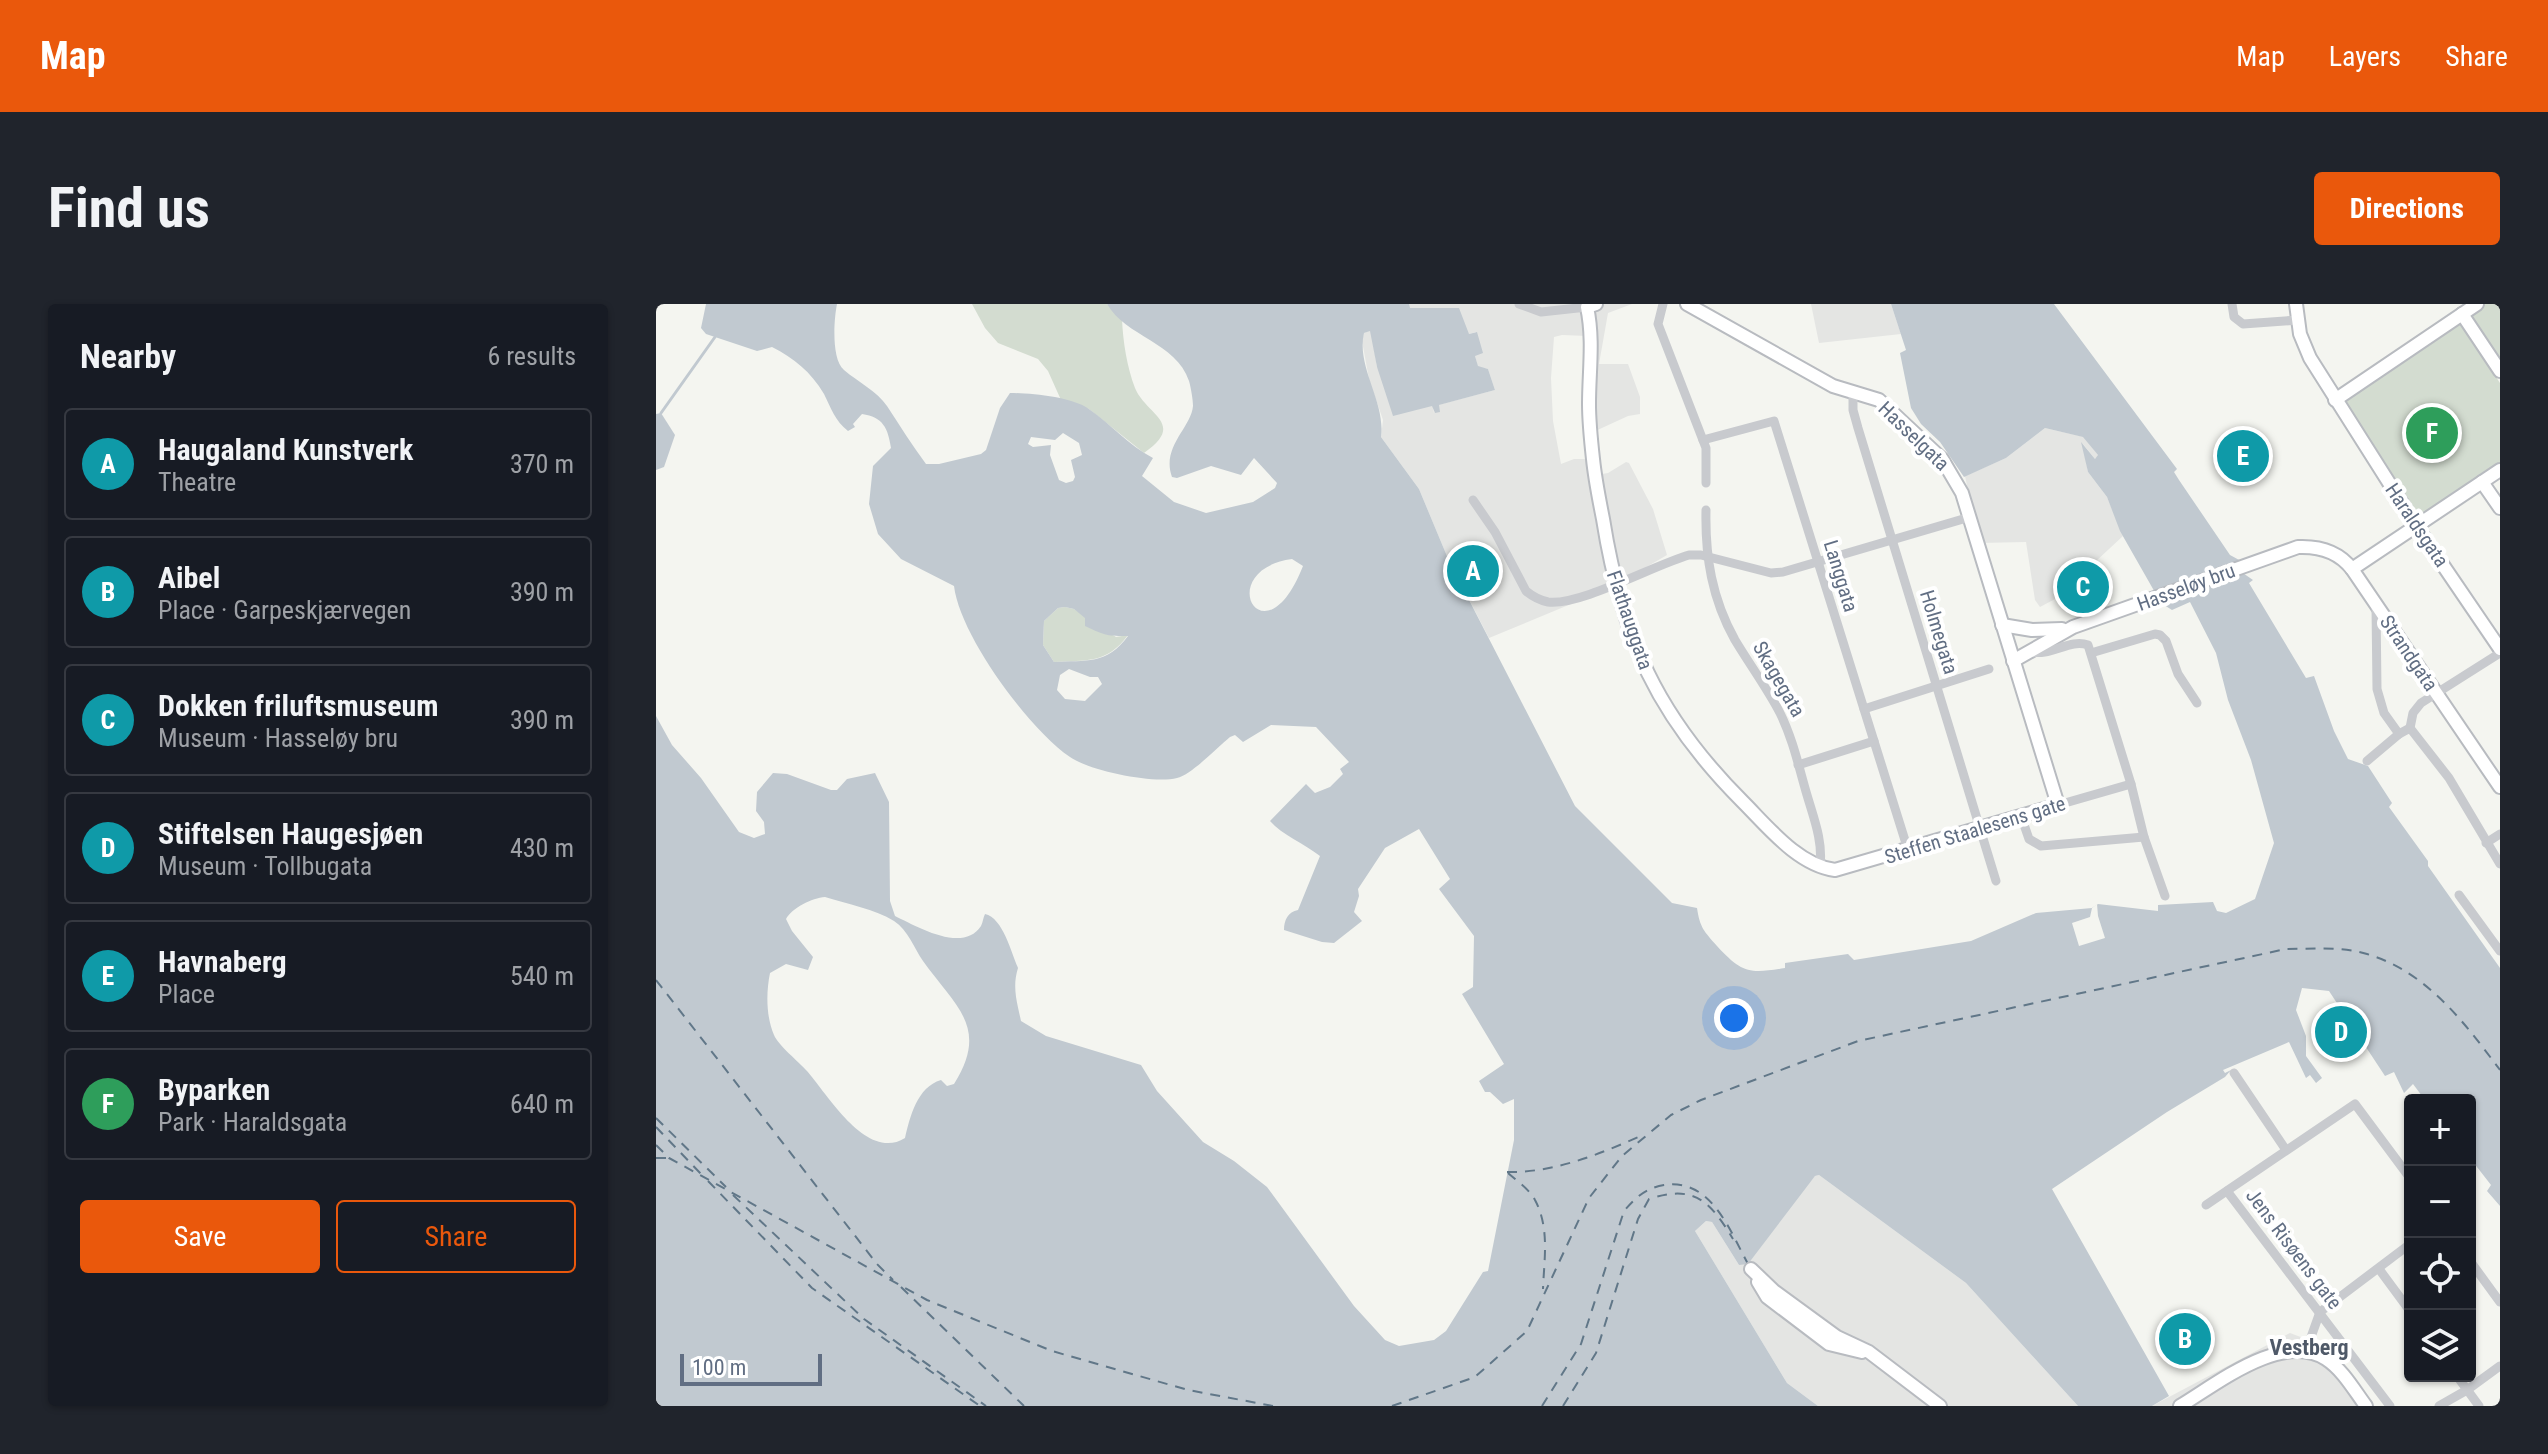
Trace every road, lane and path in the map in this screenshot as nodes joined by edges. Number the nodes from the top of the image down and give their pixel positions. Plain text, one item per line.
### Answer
1 (1519, 304) edge
2 (1663, 304) edge
3 (1687, 304) edge
4 (2232, 304) edge
5 (2296, 304) edge
6 (2477, 304) edge
7 (1592, 305) edge
8 (2459, 309) edge
9 (2298, 320) junction
10 (2500, 371) edge
11 (1853, 392) junction
12 (2335, 400) junction
13 (1703, 440) junction
14 (2500, 470) edge
15 (2482, 482) junction
16 (1706, 483) dead end
17 (1473, 500) dead end
18 (2500, 508) edge
19 (1706, 510) dead end
20 (1970, 517) junction
21 (2417, 527) junction
22 (1892, 540) junction
23 (2298, 547) joint
24 (1707, 557) junction
25 (1818, 563) junction
26 (2352, 569) junction
27 (1614, 584) junction
28 (2376, 604) junction
29 (2002, 625) junction
30 (2073, 627) junction
31 (2029, 651) junction
32 (2500, 651) edge
33 (2091, 653) junction
34 (2013, 661) junction
35 (1989, 669) dead end
36 (1936, 686) junction
37 (2437, 694) junction
38 (2197, 703) dead end
39 (1864, 709) junction
40 (2410, 728) junction
41 (2399, 734) junction
42 (1874, 741) junction
43 (2367, 761) dead end
44 (1798, 765) junction
45 (2131, 784) junction
46 (2500, 787) edge
47 (2058, 805) junction
48 (2021, 816) junction
49 (1981, 829) junction
50 (2500, 834) edge
51 (2144, 837) junction
52 (2486, 843) junction
53 (1908, 850) junction
54 (2500, 864) edge
55 (1820, 866) junction
56 (1996, 881) dead end
57 (2459, 895) dead end
58 (2165, 896) dead end
59 (2500, 951) edge
60 (2234, 1073) dead end
61 (2286, 1150) junction
62 (2404, 1170) edge
63 (2227, 1191) junction
64 (2206, 1205) dead end
65 (2404, 1249) edge
66 (1750, 1266) dead end
67 (2379, 1269) junction
68 (2476, 1269) edge
69 (2500, 1302) edge
70 (2409, 1310) edge
71 (2320, 1312) junction
72 (2306, 1351) junction
73 (2500, 1366) edge
74 (2461, 1382) edge
75 (2467, 1390) junction
76 (1940, 1406) edge
77 (2180, 1406) edge
78 (2366, 1406) edge
79 (2390, 1406) edge
80 (2439, 1406) edge
81 (2479, 1406) edge

1 - 7 street
2 - 13 street
3 - 11 street, Hasselgata
4 - 9 street
5 - 9 street, Haraldsgata
6 - 8 street
7 - 27 street, Flathauggata
8 - 10 street
8 - 12 street
9 - 12 street, Haraldsgata
11 - 20 street, Hasselgata
11 - 22 street, Holmegata
12 - 21 street, Haraldsgata
13 - 16 street
13 - 25 street, Langgata
14 - 15 street
15 - 18 street
15 - 21 street
17 - 27 street
19 - 24 street, Skagegata
20 - 22 street
20 - 29 street, Hasselgata
21 - 26 street
21 - 32 street, Haraldsgata
22 - 25 street
22 - 36 street, Holmegata
23 - 26 street, Strandgata
23 - 30 street, Hasseløy bru
24 - 25 street
24 - 27 street
24 - 44 street, Skagegata
25 - 39 street, Langgata
26 - 28 street, Strandgata
27 - 55 street, Flathauggata
28 - 37 street, Strandgata
28 - 41 street
29 - 30 street
29 - 34 street, Hasselgata
30 - 31 street
31 - 33 street
31 - 34 street
32 - 37 street
33 - 38 street
33 - 45 street
34 - 47 street, Hasselgata
35 - 36 street
36 - 39 street
36 - 49 street, Holmegata
37 - 40 street
37 - 46 street, Strandgata
39 - 42 street, Langgata
40 - 41 street
40 - 52 street
41 - 43 street
42 - 44 street
42 - 53 street, Langgata
44 - 55 street, Skagegata
45 - 47 street, Steffen Staalesens gate
45 - 51 street
47 - 48 street, Steffen Staalesens gate
48 - 49 street, Steffen Staalesens gate
48 - 51 street
49 - 53 street, Steffen Staalesens gate
49 - 56 street, Holmegata
50 - 52 street
51 - 58 street
52 - 54 street
53 - 55 street, Steffen Staalesens gate
57 - 59 street
60 - 61 street
61 - 62 street
61 - 63 street
63 - 64 street
63 - 71 street, Jens Risøens gate
65 - 67 street
66 - 76 street
67 - 70 street
67 - 71 street
68 - 69 street
71 - 72 street
71 - 79 street, Jens Risøens gate
72 - 77 street
72 - 78 street
73 - 75 street
74 - 75 street
75 - 80 street
75 - 81 street

